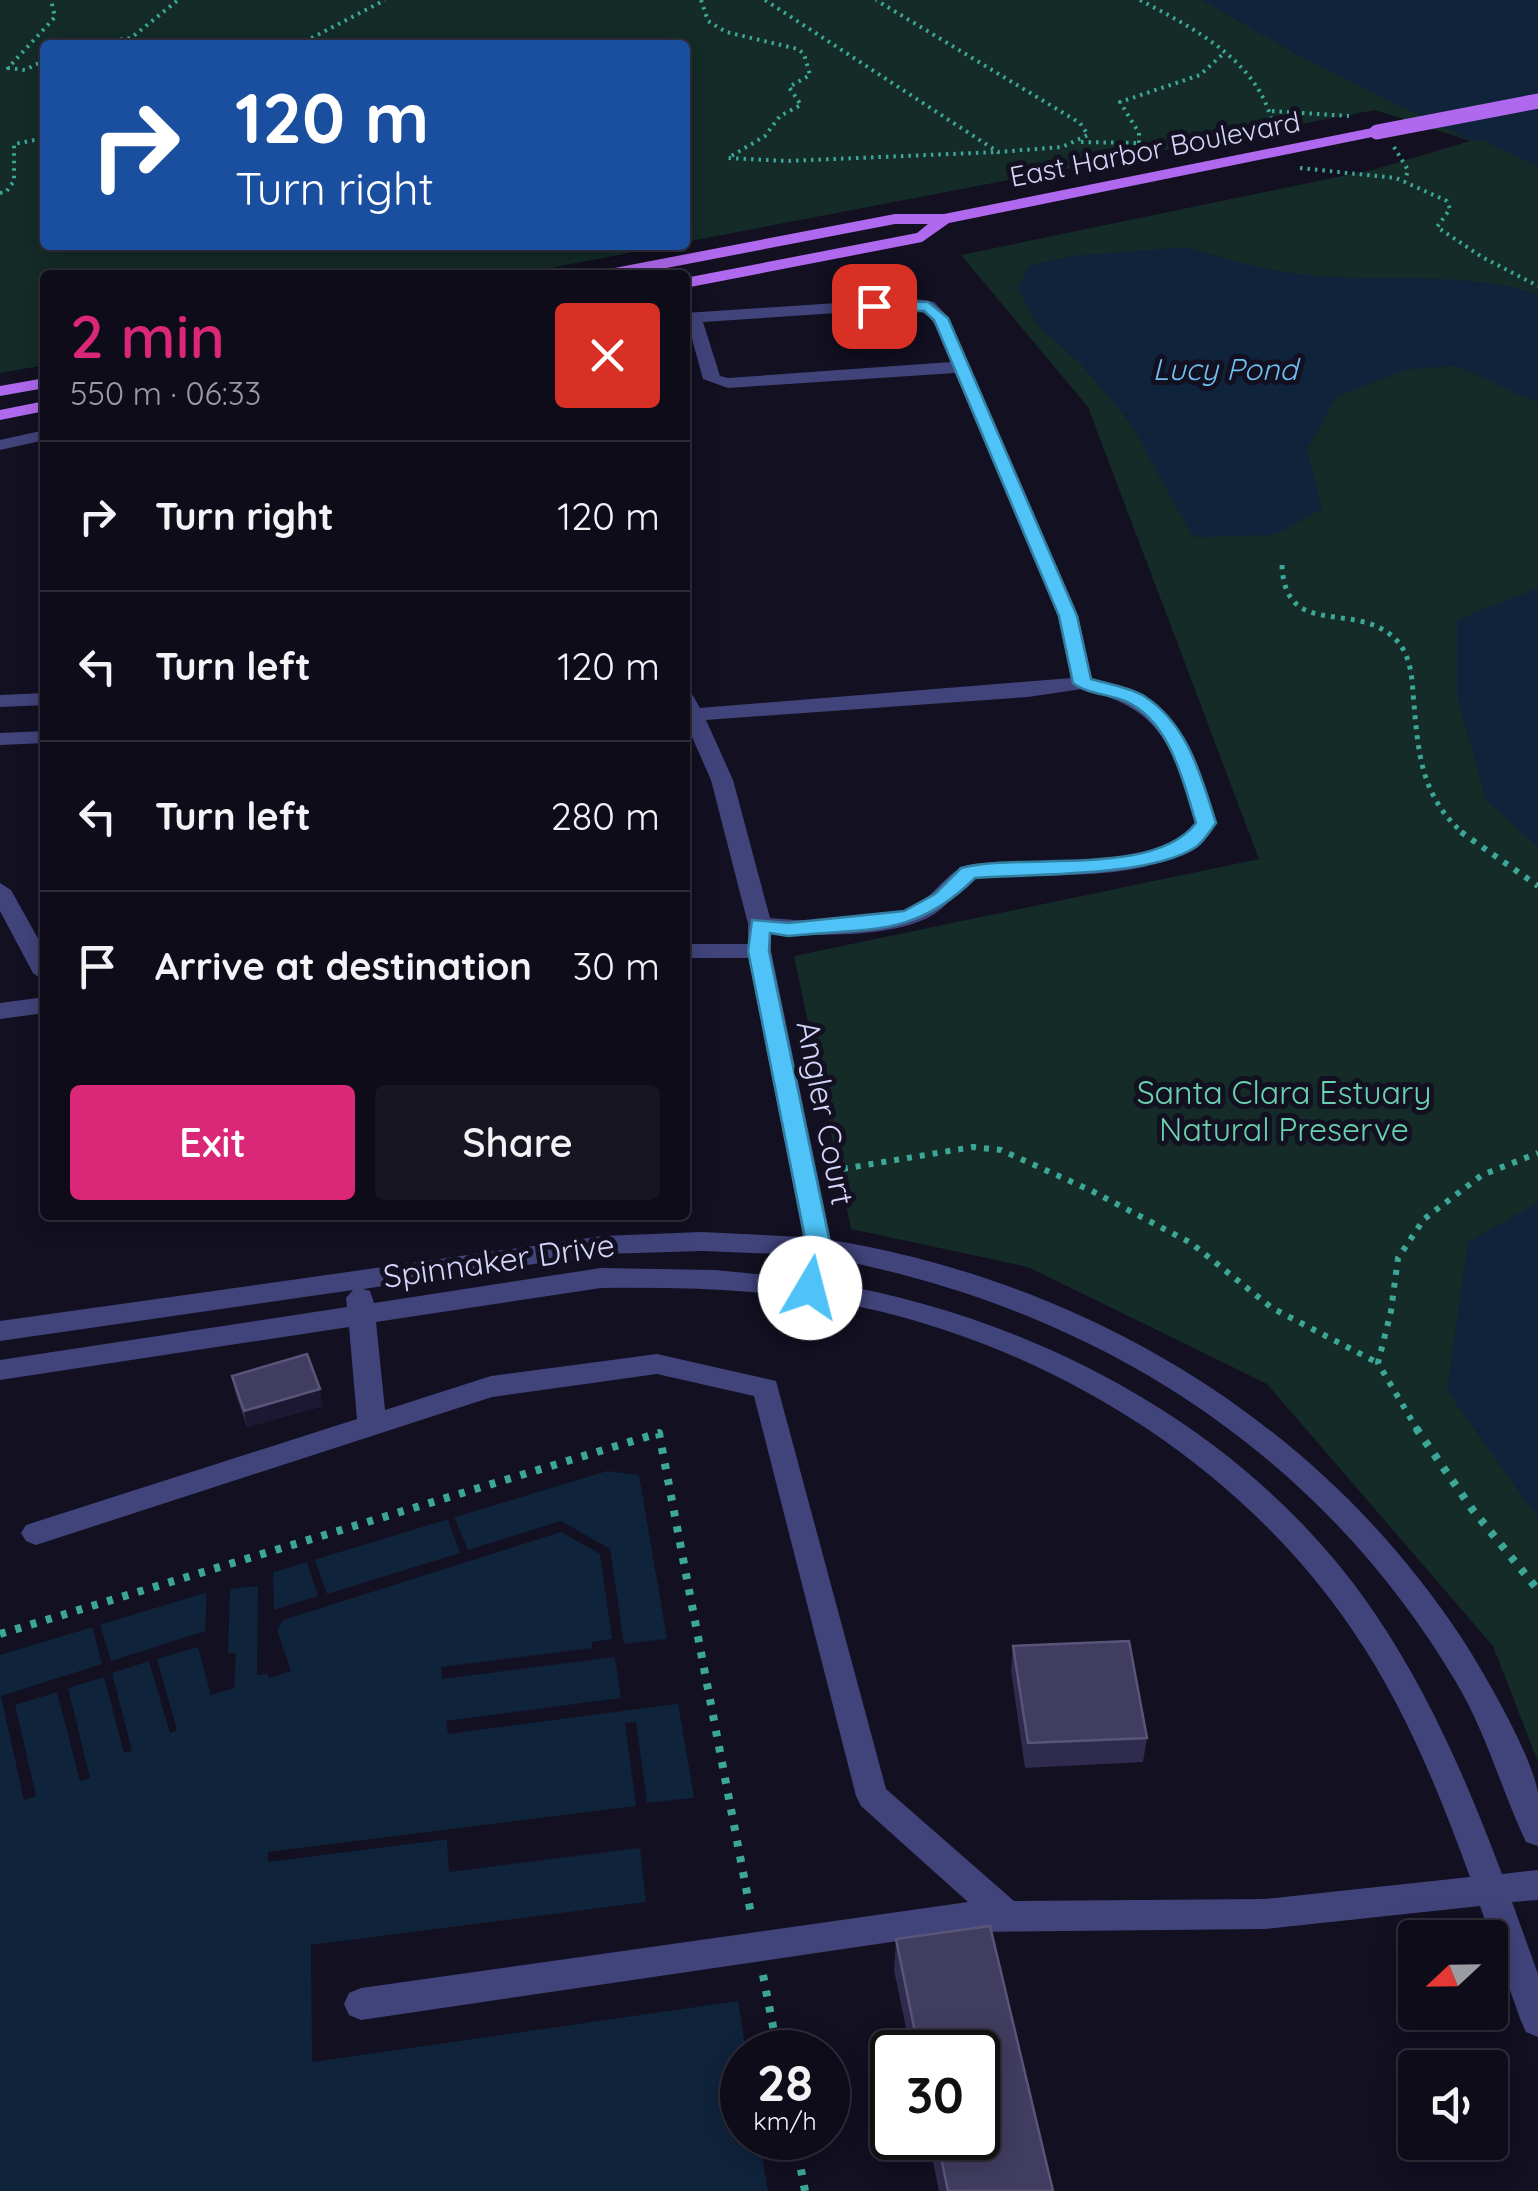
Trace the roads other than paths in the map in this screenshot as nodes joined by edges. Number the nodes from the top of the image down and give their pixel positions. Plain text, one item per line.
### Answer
1 (1538, 101) edge
2 (944, 219) junction
3 (630, 270) edge
4 (690, 282) edge
5 (690, 318) edge
6 (690, 321) edge
7 (960, 367) junction
8 (40, 384) edge
9 (0, 392) edge
10 (40, 407) edge
11 (0, 415) edge
12 (40, 437) edge
13 (0, 445) edge
14 (1082, 683) junction
15 (40, 699) edge
16 (0, 701) edge
17 (690, 707) edge
18 (690, 711) edge
19 (40, 737) edge
20 (0, 740) edge
21 (0, 890) edge
22 (760, 924) junction
23 (690, 951) edge
24 (759, 951) junction
25 (40, 963) edge
26 (40, 1007) edge
27 (0, 1012) edge
28 (819, 1248) junction
29 (358, 1278) junction
30 (810, 1288) junction
31 (362, 1314) junction
32 (0, 1331) edge
33 (0, 1370) edge
34 (372, 1426) junction
35 (36, 1533) dead end
36 (1538, 1832) edge
37 (1538, 1885) edge
38 (1489, 1890) junction
39 (1008, 1917) junction
40 (361, 2004) dead end
41 (1538, 2021) edge

1 - 2 main road, East Harbor Boulevard, bridge
2 - 3 main road, East Harbor Boulevard
2 - 4 main road, East Harbor Boulevard
5 - 7 street
6 - 7 street
7 - 14 street
8 - 9 main road
10 - 11 main road
12 - 13 street
14 - 17 street
14 - 22 street
15 - 16 street
18 - 22 street, Angler Court
19 - 20 street
21 - 25 street
22 - 24 street, Angler Court
23 - 24 street
24 - 28 street, Angler Court
26 - 27 street
28 - 29 street, Spinnaker Drive
28 - 30 street, Angler Court
28 - 36 street, Spinnaker Drive
29 - 31 street
29 - 32 street, Spinnaker Drive
30 - 31 street, Spinnaker Drive
30 - 38 street, Spinnaker Drive
31 - 33 street, Spinnaker Drive
31 - 34 street
34 - 35 street
34 - 39 street
37 - 38 street
38 - 39 street
38 - 41 street, Spinnaker Drive
39 - 40 street

